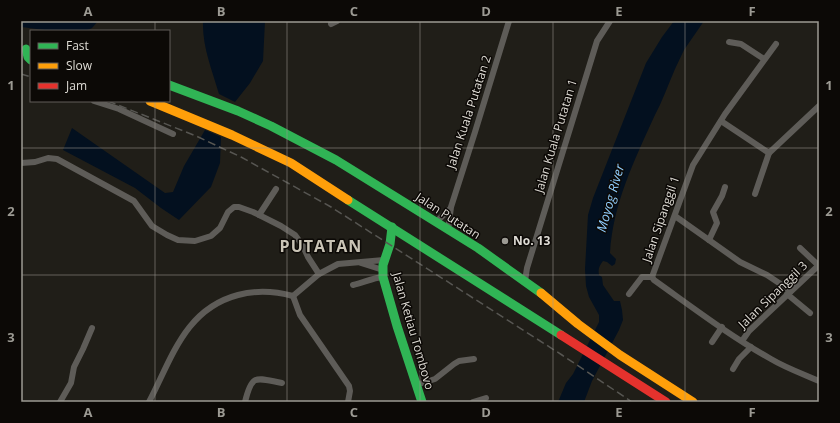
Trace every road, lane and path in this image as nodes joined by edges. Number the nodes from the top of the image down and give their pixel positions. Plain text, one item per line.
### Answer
1 (509, 21) edge
2 (610, 21) edge
3 (729, 42) dead end
4 (776, 44) dead end
5 (26, 49) edge
6 (30, 60) edge
7 (764, 60) junction
8 (170, 85) edge
9 (97, 102) edge
10 (153, 102) edge
11 (819, 106) edge
12 (720, 121) junction
13 (173, 134) dead end
14 (769, 153) junction
15 (21, 163) edge
16 (725, 188) dead end
17 (276, 189) dead end
18 (755, 194) dead end
19 (450, 209) junction
20 (259, 215) junction
21 (675, 216) junction
22 (436, 222) junction
23 (392, 227) junction
24 (448, 230) junction
25 (405, 235) junction
26 (709, 240) junction
27 (390, 244) junction
28 (800, 248) dead end
29 (384, 260) junction
30 (529, 261) junction
31 (359, 263) junction
32 (819, 265) edge
33 (318, 274) junction
34 (383, 274) junction
35 (514, 274) junction
36 (652, 277) junction
37 (525, 281) junction
38 (353, 285) dead end
39 (789, 292) junction
40 (629, 294) dead end
41 (292, 296) junction
42 (810, 313) dead end
43 (722, 327) junction
44 (92, 328) dead end
45 (742, 341) junction
46 (712, 342) dead end
47 (752, 347) junction
48 (474, 359) dead end
49 (733, 369) dead end
50 (819, 381) edge
51 (282, 383) dead end
52 (416, 385) junction
53 (486, 398) dead end
54 (60, 402) edge
55 (149, 402) edge
56 (245, 402) edge
57 (348, 402) edge
58 (422, 402) edge
59 (473, 402) edge
60 (666, 402) edge
61 (693, 402) edge

1 - 19 street, Jalan Kuala Putatan 2
2 - 30 street, Jalan Kuala Putatan 1
3 - 7 street
4 - 7 street, Jalan Sipanggil 1
5 - 6 main road
7 - 12 street, Jalan Sipanggil 1
8 - 22 main road, Jalan Putatan
9 - 13 street
10 - 23 main road
11 - 14 street
12 - 14 street
12 - 21 street, Jalan Sipanggil 1
14 - 18 street
15 - 20 street
16 - 26 street
17 - 20 street
19 - 22 street, Jalan Kuala Putatan 2
19 - 24 street, Jalan Kuala Putatan 2
20 - 33 street
21 - 26 street
21 - 36 street, Jalan Sipanggil 1
22 - 24 main road, Jalan Putatan
23 - 25 main road
23 - 27 main road, Jalan Ketiau Tombovo
24 - 35 main road, Jalan Putatan
25 - 27 main road
25 - 60 main road
26 - 39 street
27 - 29 main road, Jalan Ketiau Tombovo
28 - 32 street
29 - 31 street
29 - 34 main road, Jalan Ketiau Tombovo
30 - 35 street
30 - 37 street, Jalan Kuala Putatan 1
31 - 33 street
31 - 34 street
32 - 39 street, Jalan Sipanggil 3
33 - 41 street
34 - 38 street
34 - 52 main road, Jalan Ketiau Tombovo
35 - 37 main road, Jalan Putatan
36 - 40 street
36 - 43 street, Jalan Sipanggil 1
37 - 61 main road, Jalan Putatan
39 - 42 street
39 - 45 street, Jalan Sipanggil 3
41 - 55 street
41 - 57 street
43 - 45 street, Jalan Sipanggil 1
43 - 46 street
44 - 54 street
45 - 47 street, Jalan Sipanggil 1
47 - 49 street
47 - 50 street, Jalan Sipanggil 1
48 - 52 street
51 - 56 street
52 - 58 main road, Jalan Ketiau Tombovo
53 - 59 street

